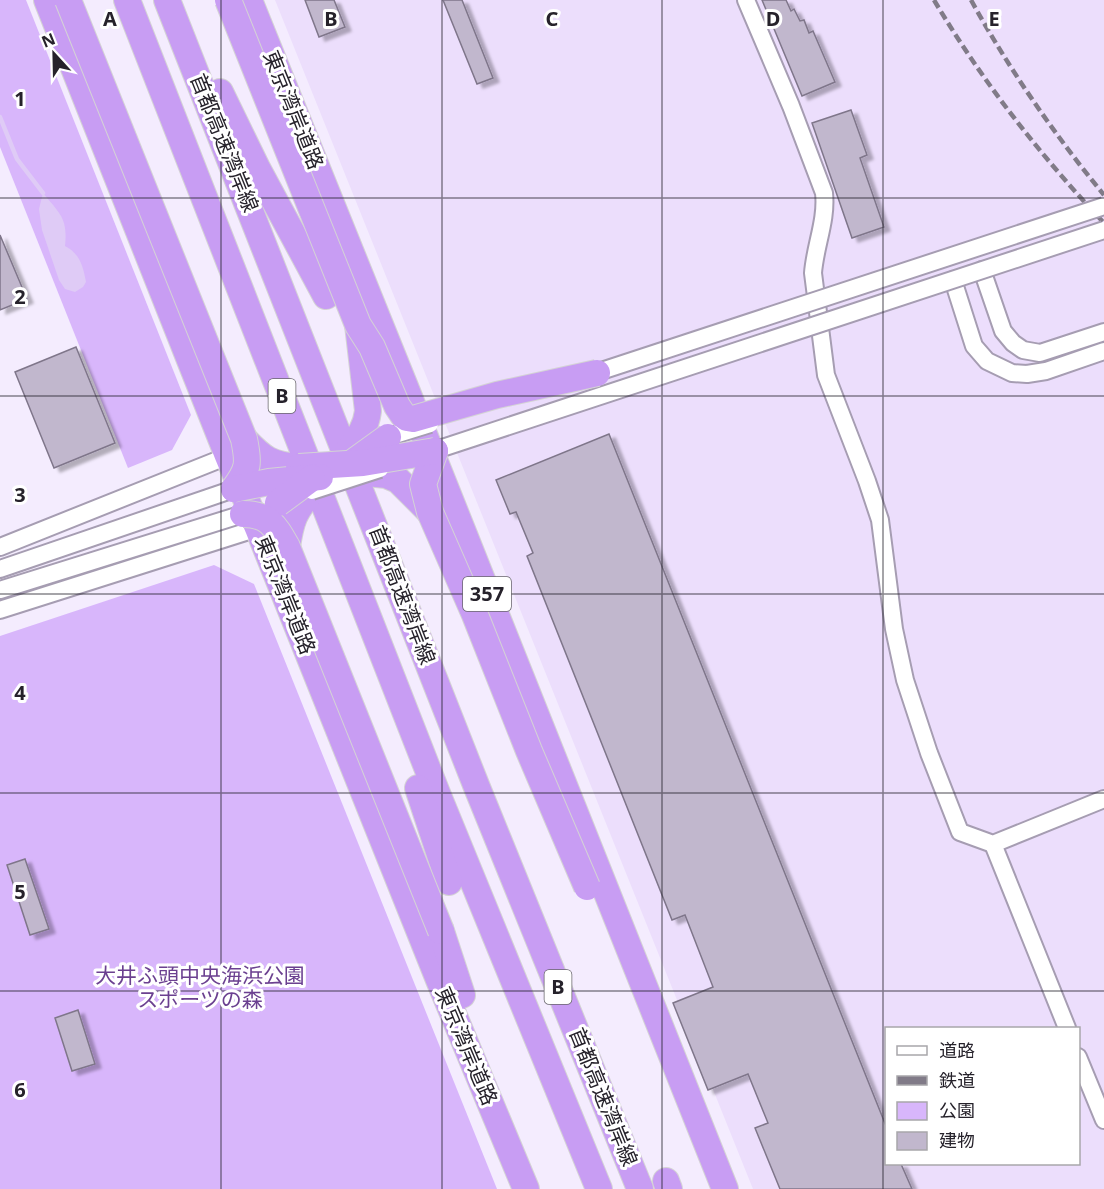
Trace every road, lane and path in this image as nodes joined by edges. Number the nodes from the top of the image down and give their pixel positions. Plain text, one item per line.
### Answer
1 (47, 0) edge
2 (69, 0) edge
3 (127, 0) edge
4 (167, 0) edge
5 (175, 0) edge
6 (228, 0) edge
7 (249, 0) edge
8 (746, 0) edge
9 (1104, 206) edge
10 (1104, 230) edge
11 (982, 270) junction
12 (953, 280) junction
13 (326, 296) dead end
14 (358, 325) junction
15 (1104, 332) edge
16 (1104, 351) edge
17 (597, 373) junction
18 (388, 437) joint
19 (236, 447) junction
20 (435, 451) junction
21 (332, 471) junction
22 (234, 489) junction
23 (278, 503) joint
24 (430, 512) junction
25 (251, 521) junction
26 (0, 547) edge
27 (287, 547) junction
28 (0, 568) edge
29 (351, 575) junction
30 (0, 590) edge
31 (0, 610) edge
32 (1104, 799) edge
33 (993, 844) junction
34 (449, 882) dead end
35 (1066, 1027) edge
36 (1080, 1062) edge
37 (682, 1083) junction
38 (1104, 1120) edge
39 (502, 1131) junction
40 (526, 1189) edge
41 (599, 1189) edge
42 (640, 1189) edge
43 (725, 1189) edge

1 - 19 highway, 東京湾岸道路
2 - 19 highway, bridge
3 - 29 highway, 首都高速湾岸線 / B
4 - 42 highway, 首都高速湾岸線 / B
5 - 13 highway
6 - 14 highway, bridge
7 - 37 highway, 東京湾岸道路 / 357
8 - 33 street
9 - 17 street, bridge
10 - 11 street, bridge
11 - 12 street, bridge
11 - 15 street
12 - 16 street
12 - 20 street, bridge
14 - 17 highway, bridge
14 - 21 highway
17 - 18 street, bridge
18 - 21 highway, bridge
19 - 21 highway
19 - 22 highway, bridge
19 - 25 highway, 東京湾岸道路
19 - 26 street
20 - 21 highway, bridge
20 - 24 highway, bridge
21 - 22 highway, bridge
21 - 23 highway, bridge
21 - 24 highway, bridge
21 - 27 highway
22 - 28 street
23 - 25 street, bridge
24 - 37 highway, bridge
25 - 27 highway, bridge
25 - 30 street
25 - 31 street
25 - 39 highway, 東京湾岸道路
27 - 39 highway, bridge
29 - 34 highway
29 - 41 highway, 首都高速湾岸線 / B
32 - 33 street
33 - 35 street
36 - 38 street
37 - 43 highway, 東京湾岸道路 / 357
39 - 40 highway, 東京湾岸道路

